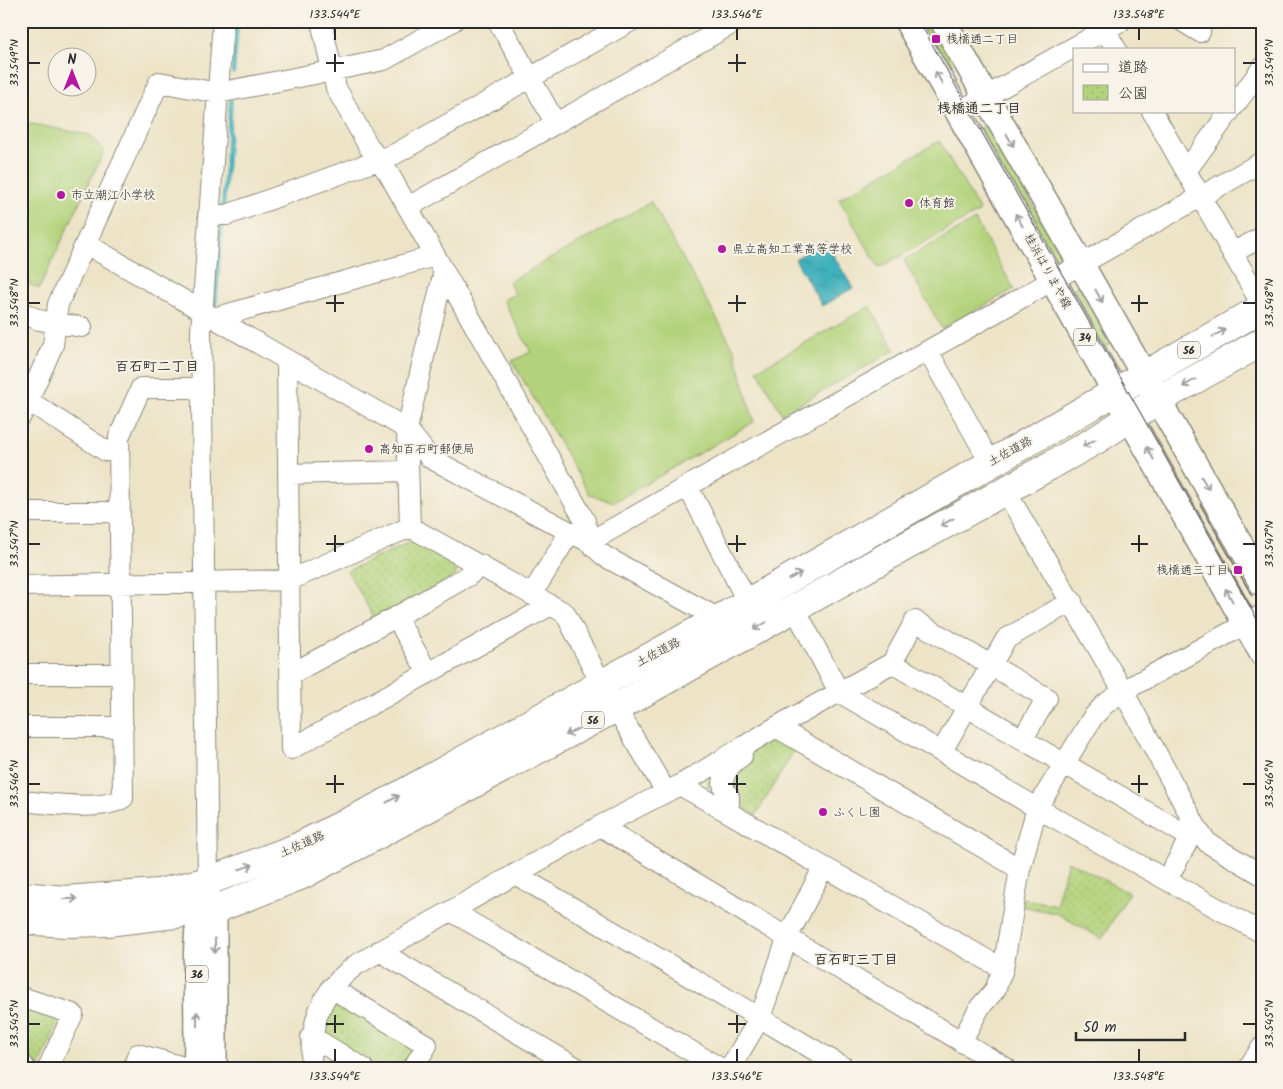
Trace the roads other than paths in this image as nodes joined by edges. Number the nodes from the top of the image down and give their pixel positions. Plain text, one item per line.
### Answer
1 (223, 21) edge
2 (321, 21) edge
3 (453, 21) edge
4 (498, 21) edge
5 (631, 21) edge
6 (737, 21) edge
7 (908, 21) edge
8 (943, 21) edge
9 (1182, 21) edge
10 (1113, 26) edge
11 (1200, 32) dead end
12 (1073, 48) edge
13 (1074, 48) edge
14 (1116, 48) edge
15 (1262, 68) edge
16 (331, 71) junction
17 (530, 78) junction
18 (218, 93) junction
19 (986, 97) junction
20 (1236, 103) edge
21 (958, 112) junction
22 (1153, 112) edge
23 (1229, 112) edge
24 (556, 124) junction
25 (380, 159) junction
26 (1262, 162) edge
27 (1186, 172) junction
28 (1200, 197) junction
29 (408, 207) junction
30 (208, 215) junction
31 (1262, 237) edge
32 (86, 244) junction
33 (1232, 253) junction
34 (439, 263) junction
35 (1081, 265) junction
36 (1053, 280) junction
37 (1262, 307) edge
38 (21, 312) edge
39 (208, 314) junction
40 (56, 324) junction
41 (82, 327) dead end
42 (1262, 342) edge
43 (928, 351) junction
44 (287, 360) junction
45 (1144, 376) junction
46 (202, 388) junction
47 (1117, 392) junction
48 (1158, 400) junction
49 (24, 404) edge
50 (1131, 418) junction
51 (407, 429) junction
52 (119, 451) junction
53 (990, 462) junction
54 (408, 471) junction
55 (288, 474) junction
56 (688, 487) junction
57 (1005, 490) junction
58 (21, 512) edge
59 (120, 512) junction
60 (410, 527) junction
61 (570, 532) junction
62 (589, 542) junction
63 (482, 565) junction
64 (290, 580) junction
65 (204, 582) junction
66 (1262, 583) edge
67 (120, 584) junction
68 (21, 586) edge
69 (532, 594) junction
70 (1072, 601) junction
71 (748, 603) junction
72 (551, 605) junction
73 (794, 607) junction
74 (396, 617) junction
75 (1253, 619) edge
76 (719, 620) junction
77 (1262, 652) edge
78 (892, 663) junction
79 (991, 665) junction
80 (428, 673) junction
81 (21, 674) edge
82 (121, 674) junction
83 (291, 674) junction
84 (601, 683) junction
85 (1124, 691) junction
86 (839, 692) junction
87 (967, 706) junction
88 (616, 708) junction
89 (21, 727) edge
90 (123, 727) junction
91 (776, 727) junction
92 (1023, 738) junction
93 (786, 744) dead end
94 (942, 751) junction
95 (1066, 763) junction
96 (673, 789) junction
97 (21, 801) edge
98 (734, 804) dead end
99 (1037, 808) junction
100 (600, 826) junction
101 (1194, 834) junction
102 (823, 868) junction
103 (1020, 869) junction
104 (516, 874) junction
105 (1262, 875) edge
106 (1167, 880) junction
107 (208, 881) junction
108 (21, 896) edge
109 (208, 910) junction
110 (451, 911) junction
111 (21, 920) edge
112 (1262, 933) edge
113 (788, 936) junction
114 (380, 952) junction
115 (1003, 968) junction
116 (331, 988) junction
117 (21, 997) edge
118 (760, 1018) junction
119 (311, 1036) junction
120 (961, 1042) junction
121 (1262, 1047) edge
122 (21, 1063) edge
123 (202, 1067) edge
124 (25, 1068) edge
125 (48, 1068) edge
126 (133, 1068) edge
127 (311, 1068) edge
128 (364, 1068) edge
129 (413, 1068) edge
130 (577, 1068) edge
131 (720, 1068) edge
132 (730, 1068) edge
133 (845, 1068) edge
134 (1006, 1068) edge
135 (1248, 1068) edge

1 - 18 street
2 - 16 street
3 - 16 street
4 - 17 street
5 - 17 street
6 - 24 street
21 -> 7 main road, 桂浜はりまや線 / 34
8 - 19 main road, 34
9 - 11 street
10 - 13 street
10 - 14 street
12 - 19 street
15 - 20 street
16 - 18 street
16 - 25 street
17 - 24 street
17 - 25 street
18 - 30 street
18 - 32 street
19 - 21 street
19 -> 35 main road, 34
36 -> 21 main road, 桂浜はりまや線 / 34
22 - 27 street
23 - 27 street
24 - 29 street
25 - 29 street
25 - 30 street
26 - 28 street
27 - 28 street
28 - 33 street
28 - 35 street
29 - 34 street
30 - 39 street
31 - 33 street
32 - 39 street
32 - 40 street
33 - 37 street
34 - 39 street
34 - 51 street
34 - 62 street
35 - 36 street
35 -> 45 main road, 34
36 - 43 street
36 - 47 main road, 桂浜はりまや線 / 34
45 -> 37 highway, 土佐道路 / 56
38 - 40 street
39 - 44 street
39 - 46 street
40 - 41 street
40 - 49 street
42 -> 48 highway, 56
43 - 53 street
43 - 56 street
44 - 51 street
44 - 55 street
45 - 47 highway, 土佐道路 / 56
45 - 48 main road, 34
46 - 52 street
46 - 65 street
47 - 50 main road, 桂浜はりまや線 / 34
47 - 53 highway, 土佐道路 / 56
48 - 50 highway, 56
48 -> 66 main road, 34
49 - 52 street
50 -> 57 highway, 56
75 -> 50 main road, 桂浜はりまや線 / 34
51 - 54 street
51 - 61 street
52 - 59 street
71 -> 53 highway, 土佐道路 / 56
54 - 55 street
54 - 60 street
55 - 64 street
56 - 62 street
56 - 71 street
57 - 70 street
57 -> 73 highway, 56
58 - 59 street
59 - 67 street
60 - 63 street
60 - 64 street
61 - 62 street
61 - 69 street
62 - 76 street
63 - 69 street
63 - 74 street
64 - 65 street
64 - 83 street
65 - 67 street
65 - 107 street
67 - 68 street
67 - 82 street
69 - 72 street
70 - 79 street
70 - 85 street
71 - 76 highway, 土佐道路 / 56
72 - 80 street
72 - 84 street
73 - 86 street
73 -> 88 highway, 56
74 - 80 street
74 - 83 street
75 - 77 main road, 桂浜はりまや線 / 34
75 - 85 street
76 - 84 highway, 土佐道路 / 56
78 - 79 street
78 - 86 street
78 - 87 street
79 - 87 street
79 - 92 street
80 - 83 street
81 - 82 street
82 - 90 street
84 - 88 street
107 -> 84 highway, 土佐道路 / 56
85 - 95 street
85 - 101 street
86 - 91 street
86 - 94 street
87 - 92 street
87 - 94 street
88 - 96 street
88 -> 109 highway, 56
89 - 90 street
90 - 97 street
91 - 96 street
91 - 103 street
92 - 95 street
93 - 98 street
94 - 99 street
95 - 99 street
95 - 101 street
96 - 100 street
96 - 102 street
99 - 103 street
99 - 106 street
100 - 104 street
100 - 113 street
101 - 105 street
101 - 106 street
102 - 113 street
102 - 115 street
103 - 115 street
104 - 110 street
104 - 118 street
106 - 112 street
108 -> 107 highway, 土佐道路 / 56
107 - 109 main road, 36
109 - 111 highway, 56
109 - 123 main road, 36
110 - 114 street
110 - 131 street
113 - 118 street
113 - 120 street
114 - 116 street
114 - 130 street
115 - 120 street
116 - 119 street
116 - 129 street
117 - 125 street
118 - 132 street
118 - 133 street
119 - 127 street
119 - 128 street
120 - 134 street
121 - 135 street
122 - 124 street
123 - 126 street

